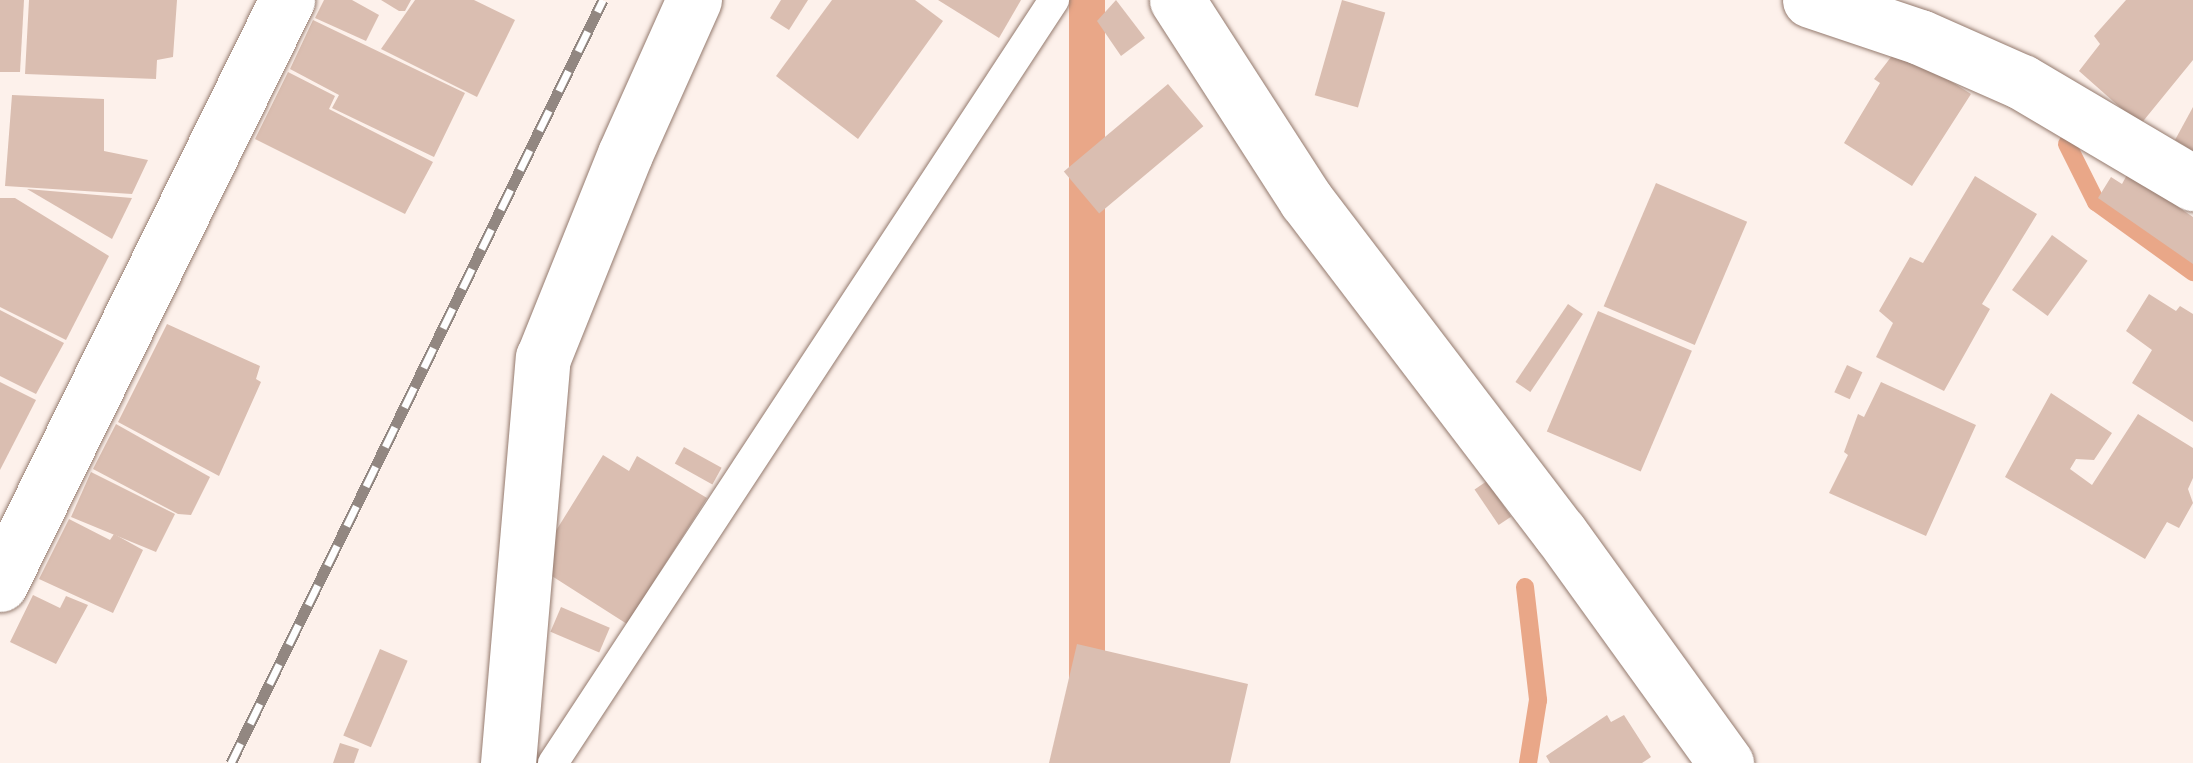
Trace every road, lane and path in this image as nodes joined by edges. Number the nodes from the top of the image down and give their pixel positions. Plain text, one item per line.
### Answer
1 (287, 0) edge
2 (694, 0) edge
3 (1054, 0) edge
4 (1177, 0) edge
5 (1810, 0) edge
6 (2193, 183) edge
7 (0, 584) edge
8 (508, 763) edge
9 (553, 763) edge
10 (1726, 763) edge

1 - 7 street
2 - 8 street
3 - 9 lane
4 - 10 street
5 - 6 street

